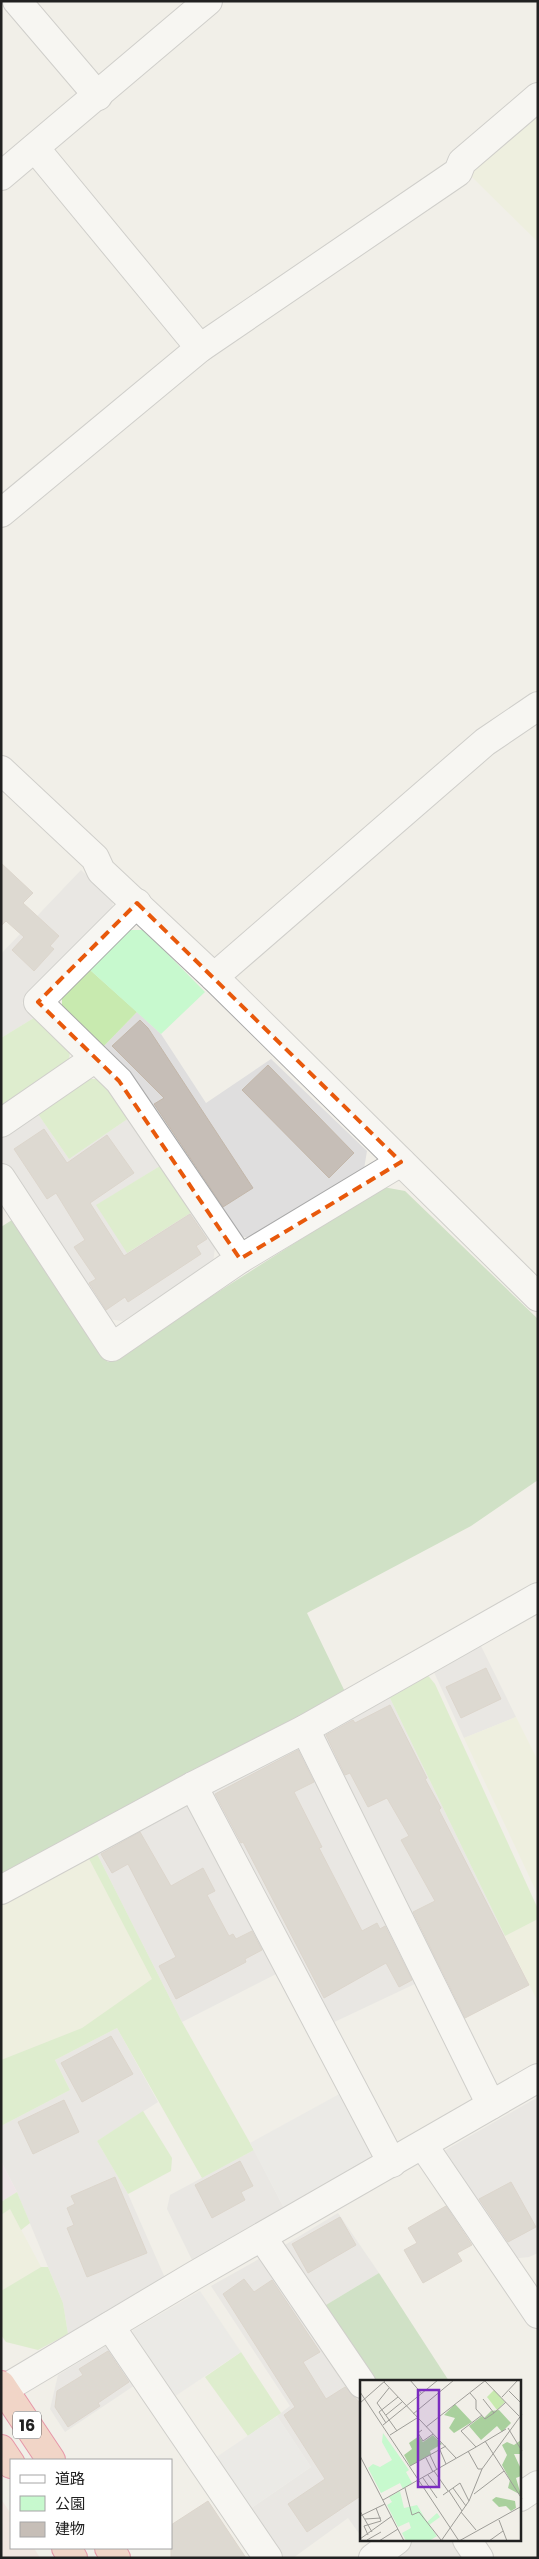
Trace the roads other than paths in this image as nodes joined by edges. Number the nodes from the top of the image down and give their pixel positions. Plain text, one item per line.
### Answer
1 (17, 1) edge
2 (208, 1) edge
3 (98, 96) junction
4 (538, 97) edge
5 (34, 148) junction
6 (1, 176) edge
7 (200, 348) junction
8 (1, 513) edge
9 (538, 706) edge
10 (1, 770) edge
11 (137, 903) junction
12 (214, 977) junction
13 (94, 1058) junction
14 (1, 1123) edge
15 (401, 1162) junction
16 (1, 1178) edge
17 (240, 1259) junction
18 (538, 1297) edge
19 (538, 1597) edge
20 (304, 1730) junction
21 (193, 1786) junction
22 (1, 1890) edge
23 (538, 2078) edge
24 (491, 2105) junction
25 (423, 2145) junction
26 (392, 2163) junction
27 (262, 2237) junction
28 (538, 2314) edge
29 (110, 2326) junction
30 (360, 2381) edge
31 (2, 2388) edge
32 (1, 2449) edge
33 (50, 2459) edge
34 (10, 2462) edge
35 (538, 2485) edge
36 (522, 2497) edge
37 (394, 2542) edge
38 (468, 2542) edge
39 (268, 2558) edge
40 (373, 2558) edge
41 (479, 2558) edge

1 - 3 street
2 - 3 street
3 - 5 street
4 - 7 street
5 - 6 street
5 - 7 street
7 - 8 street
9 - 12 street
10 - 11 street
11 - 12 street
11 - 13 street
12 - 15 street
13 - 14 street
13 - 17 street
15 - 17 street
15 - 18 street
16 - 17 street
19 - 20 street
20 - 21 street
20 - 24 street
21 - 22 street
21 - 26 street
23 - 24 street
24 - 25 street
25 - 26 street
25 - 28 street
26 - 27 street
27 - 29 street
27 - 30 street
29 - 31 street
29 - 39 street
31 - 33 highway, 16
32 - 34 highway, 16
35 - 36 street
37 - 40 street
38 - 41 street

